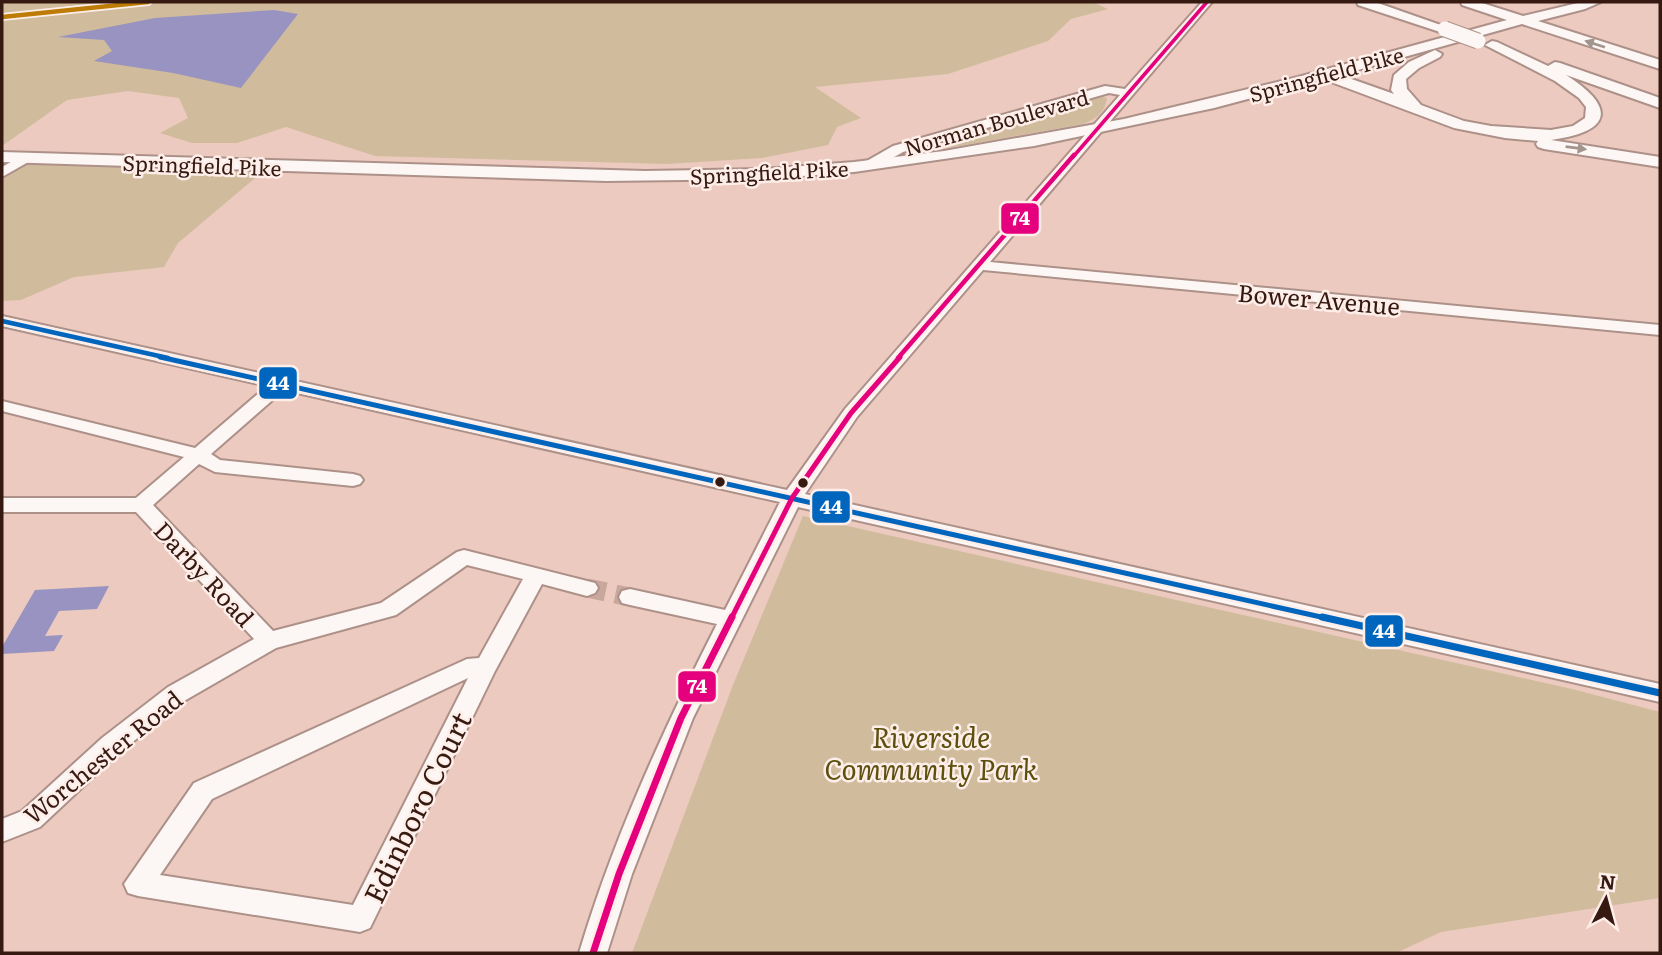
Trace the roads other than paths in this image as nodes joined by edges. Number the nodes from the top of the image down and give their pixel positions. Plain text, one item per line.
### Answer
1 (1207, 2) edge
2 (1363, 2) edge
3 (1382, 2) edge
4 (1470, 2) edge
5 (1552, 2) edge
6 (1595, 2) edge
7 (1538, 6) junction
8 (1519, 19) junction
9 (1448, 32) junction
10 (1486, 41) junction
11 (1660, 65) edge
12 (1325, 76) junction
13 (1126, 93) junction
14 (1660, 96) edge
15 (1660, 103) edge
16 (1434, 116) junction
17 (1096, 127) junction
18 (2, 157) edge
19 (25, 158) junction
20 (1660, 162) edge
21 (870, 165) junction
22 (2, 173) edge
23 (978, 265) junction
24 (2, 321) edge
25 (1660, 330) edge
26 (280, 384) junction
27 (4, 406) dead end
28 (198, 455) junction
29 (353, 480) dead end
30 (792, 498) junction
31 (2, 505) edge
32 (141, 505) junction
33 (535, 577) junction
34 (587, 588) tunnel mouth
35 (630, 597) tunnel mouth
36 (730, 619) junction
37 (269, 641) junction
38 (475, 664) dead end
39 (1660, 692) edge
40 (2, 831) edge
41 (593, 953) edge

1 - 13 street
2 - 9 main road
3 - 9 main road
4 - 7 main road
4 - 8 main road
5 - 7 main road, Springfield Pike
6 - 8 main road, Springfield Pike
7 - 8 main road, Springfield Pike
8 - 9 main road, Springfield Pike
11 -> 8 main road
9 - 10 main road, bridge
9 - 12 main road, Springfield Pike
9 - 16 main road
10 - 14 main road
10 - 15 main road
10 - 16 main road
12 - 16 main road
12 - 17 main road, Springfield Pike
12 -> 20 main road
13 - 17 street
13 - 21 street, Norman Boulevard
17 - 21 main road, Springfield Pike
17 - 23 street
18 - 19 main road, Springfield Pike
19 - 21 main road, Springfield Pike
19 - 22 street
23 - 25 street, Bower Avenue
23 - 30 street
24 - 26 street
26 - 28 street, Darby Road
26 - 30 street
27 - 28 street
28 - 29 street
28 - 32 street, Darby Road
30 - 36 street
30 - 39 street
31 - 32 street, Darby Road
32 - 37 street, Darby Road
33 - 34 street, Worchester Road
33 - 37 street, Worchester Road
33 - 38 street, Edinboro Court
35 - 36 street
36 - 41 street
37 - 40 street, Worchester Road

